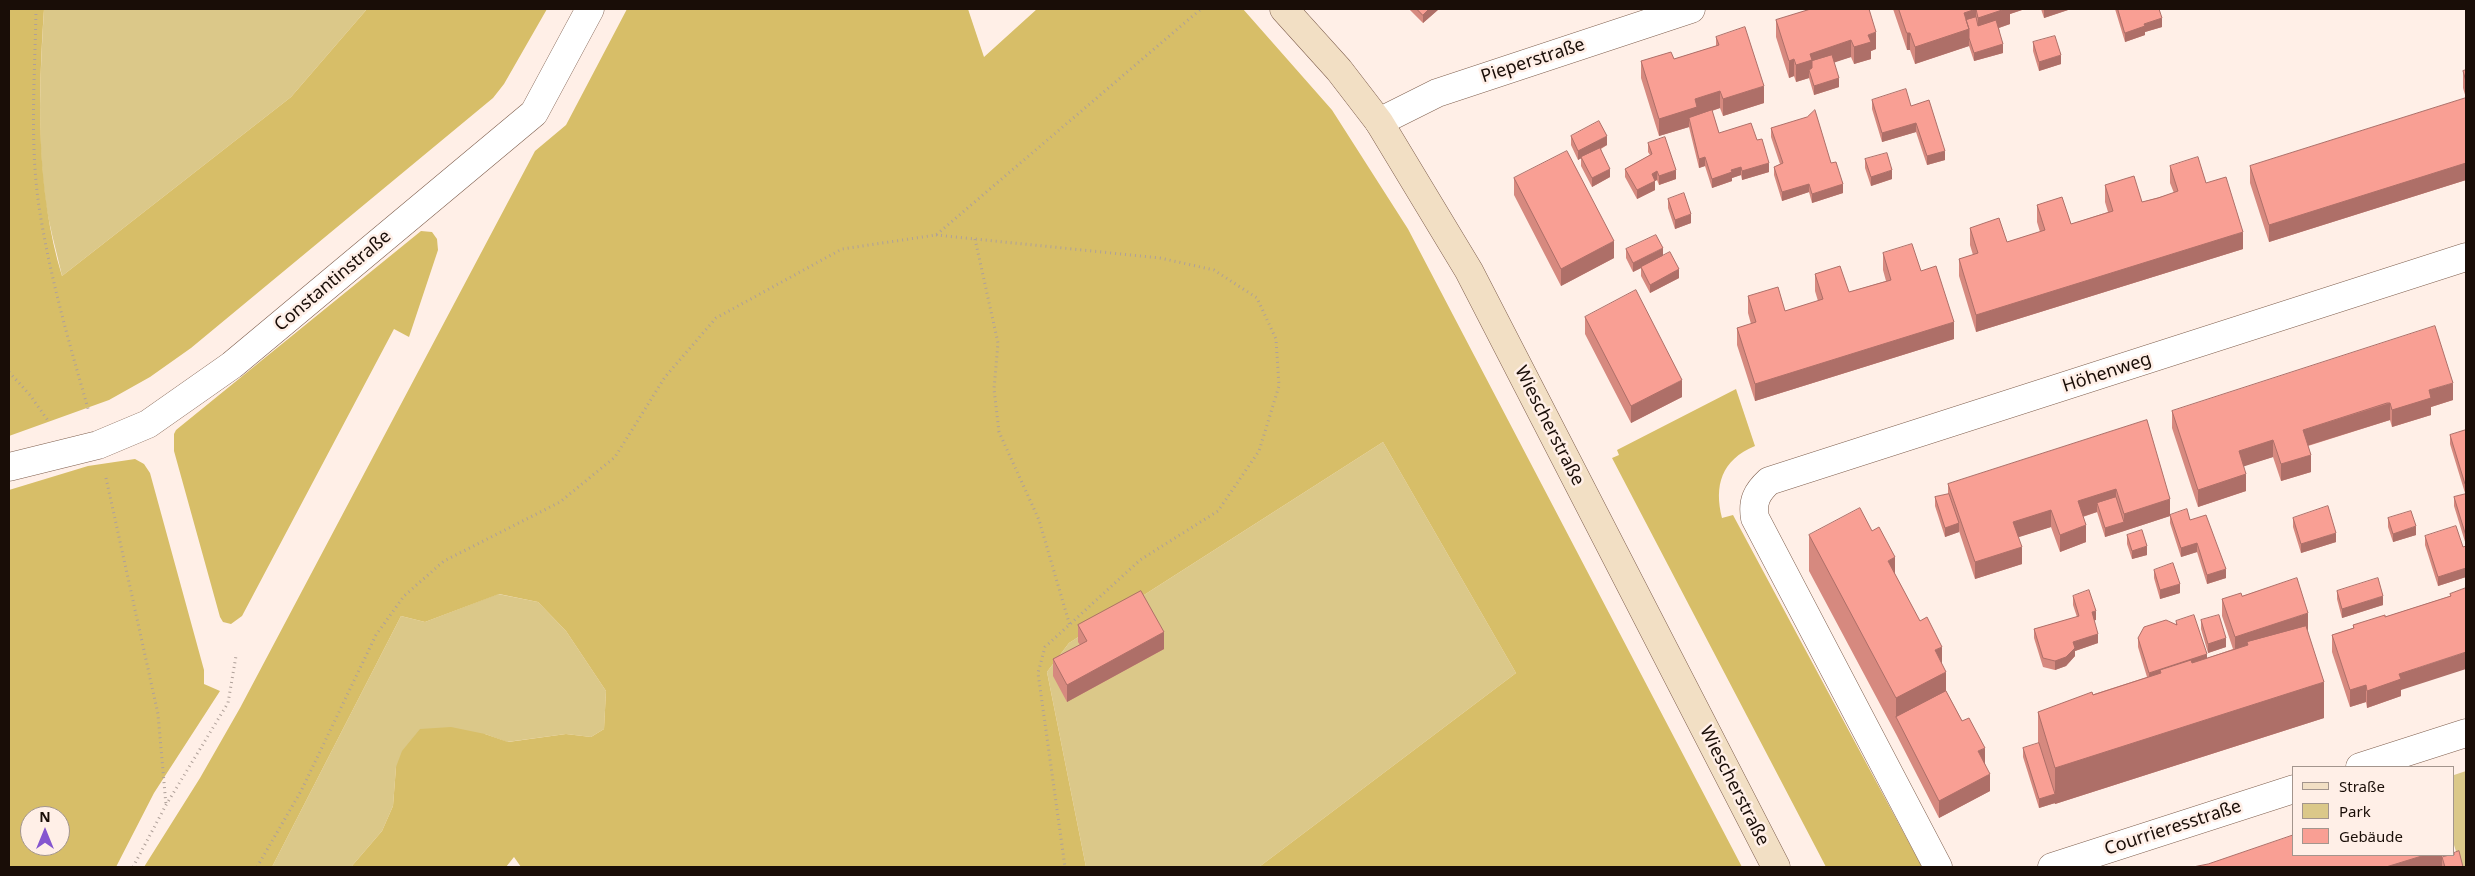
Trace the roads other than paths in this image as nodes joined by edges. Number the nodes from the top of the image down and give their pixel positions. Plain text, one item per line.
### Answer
1 (590, 9) edge
2 (1284, 9) edge
3 (1691, 9) edge
4 (1379, 122) junction
5 (2466, 257) edge
6 (9, 467) edge
7 (2466, 732) edge
8 (2363, 766) edge
9 (2292, 790) edge
10 (1776, 867) edge
11 (1938, 867) edge
12 (2052, 867) edge

1 - 6 street, Constantinstraße
2 - 4 main road, Wiescherstraße
3 - 4 street, Pieperstraße
4 - 10 main road, Wiescherstraße
5 - 11 street, Höhenweg
7 - 8 street
9 - 12 street, Courrieresstraße

